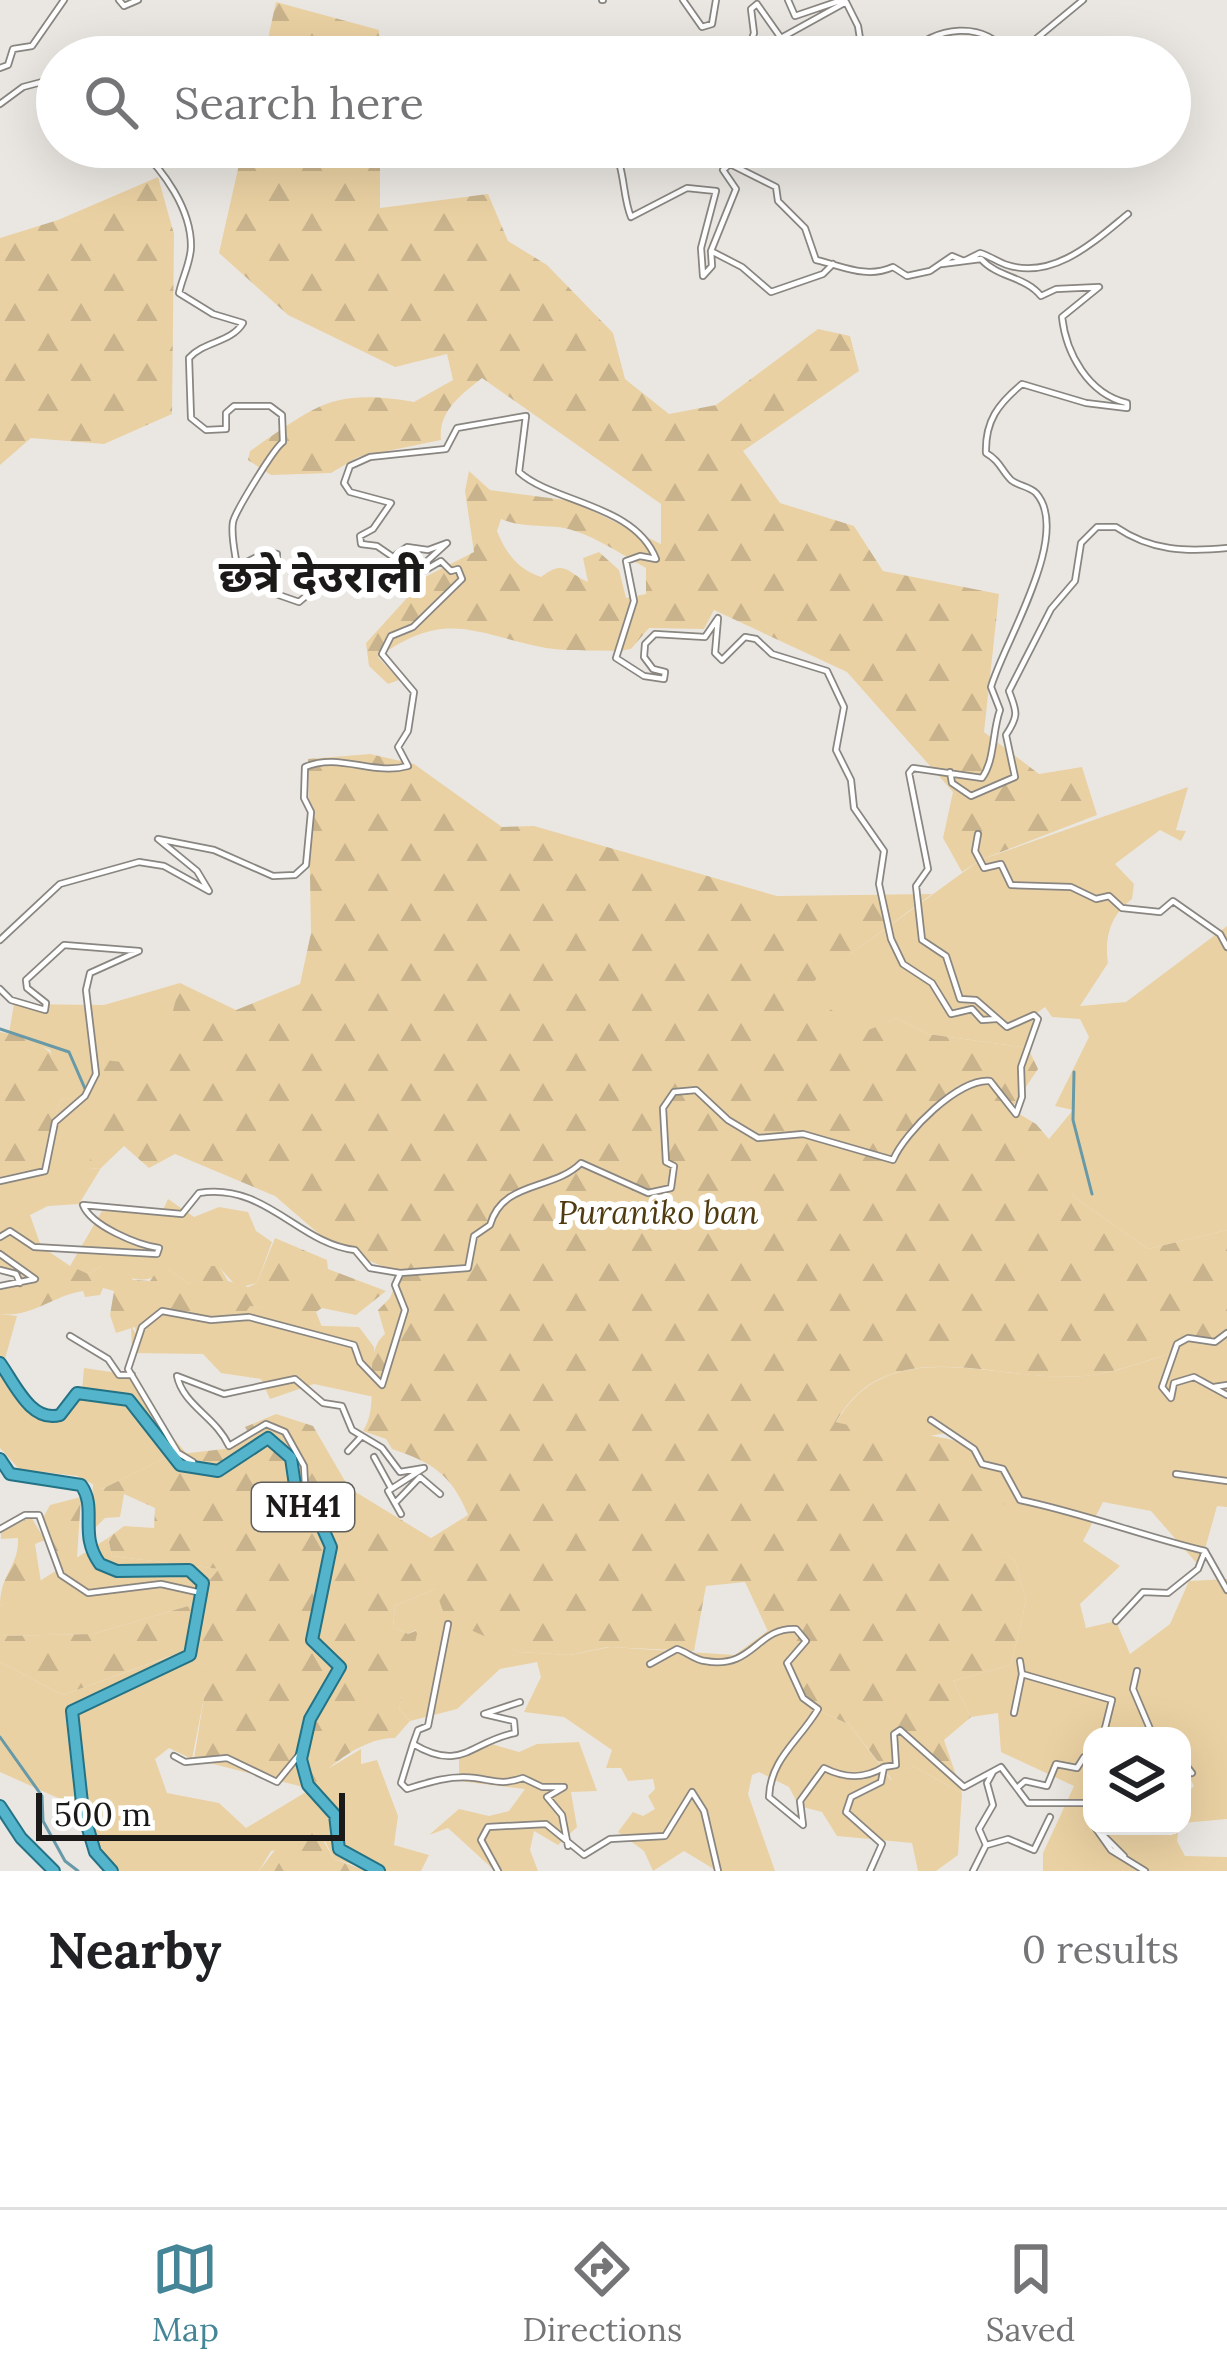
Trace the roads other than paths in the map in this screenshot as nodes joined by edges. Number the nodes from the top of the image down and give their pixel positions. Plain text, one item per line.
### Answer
1 (64, 0) edge
2 (119, 0) edge
3 (138, 0) edge
4 (683, 0) edge
5 (716, 0) edge
6 (788, 0) edge
7 (1083, 0) edge
8 (844, 1) edge
9 (39, 36) edge
10 (753, 36) edge
11 (781, 36) edge
12 (785, 36) edge
13 (859, 36) edge
14 (940, 36) edge
15 (986, 36) edge
16 (1037, 36) edge
17 (36, 40) edge
18 (0, 68) edge
19 (36, 83) edge
20 (0, 104) edge
21 (161, 168) edge
22 (620, 168) edge
23 (725, 168) edge
24 (738, 168) edge
25 (1128, 214) dead end
26 (711, 250) junction
27 (833, 264) junction
28 (942, 264) junction
29 (1227, 548) edge
30 (410, 579) junction
31 (950, 772) junction
32 (978, 833) dead end
33 (0, 940) edge
34 (1227, 947) edge
35 (0, 989) edge
36 (996, 1019) junction
37 (0, 1181) edge
38 (0, 1237) edge
39 (0, 1254) edge
40 (0, 1270) edge
41 (400, 1274) junction
42 (20, 1283) junction
43 (0, 1286) edge
44 (1227, 1333) edge
45 (70, 1336) dead end
46 (0, 1363) edge
47 (132, 1375) junction
48 (1227, 1385) edge
49 (1214, 1387) junction
50 (1227, 1395) edge
51 (931, 1420) dead end
52 (360, 1438) junction
53 (348, 1451) dead end
54 (374, 1457) dead end
55 (0, 1459) edge
56 (201, 1471) junction
57 (1176, 1474) dead end
58 (1227, 1481) edge
59 (391, 1488) junction
60 (440, 1495) dead end
61 (396, 1502) junction
62 (400, 1514) dead end
63 (319, 1520) junction
64 (0, 1528) edge
65 (1205, 1552) junction
66 (1227, 1590) edge
67 (202, 1600) junction
68 (1116, 1622) dead end
69 (448, 1624) dead end
70 (1020, 1661) dead end
71 (650, 1664) dead end
72 (1137, 1671) dead end
73 (1022, 1674) junction
74 (520, 1702) dead end
75 (1014, 1713) dead end
76 (1104, 1727) edge
77 (1151, 1727) edge
78 (413, 1744) junction
79 (303, 1750) junction
80 (174, 1756) dead end
81 (1083, 1759) edge
82 (884, 1767) junction
83 (995, 1767) junction
84 (1017, 1788) junction
85 (1083, 1803) edge
86 (0, 1806) edge
87 (1050, 1816) dead end
88 (1102, 1835) edge
89 (1103, 1835) edge
90 (986, 1845) junction
91 (568, 1846) junction
92 (1125, 1861) junction
93 (54, 1871) edge
94 (112, 1871) edge
95 (379, 1871) edge
96 (498, 1871) edge
97 (718, 1871) edge
98 (870, 1871) edge
99 (973, 1871) edge
100 (1145, 1871) edge

1 - 9 street
2 - 3 street
4 - 5 street
6 - 8 street
7 - 16 street
8 - 12 street
8 - 13 street
10 - 11 street
14 - 15 street
17 - 18 street
19 - 20 street
21 - 30 street
22 - 26 street
23 - 26 street
24 - 27 street
25 - 28 street
26 - 27 street
27 - 28 street
28 - 31 street
29 - 31 street
30 - 33 street
30 - 36 street
31 - 36 street
32 - 34 street
35 - 37 street
36 - 41 street
38 - 41 street
39 - 42 street
40 - 42 street
41 - 47 street
42 - 43 street
44 - 49 street
45 - 47 street
46 - 56 highway
47 - 56 street
48 - 49 street
49 - 50 street
51 - 65 street
52 - 53 street
52 - 59 street
52 - 63 street
54 - 59 street
55 - 67 highway
56 - 63 highway, NH41
57 - 58 street
59 - 61 street
60 - 61 street
61 - 62 street
63 - 79 highway, NH41
64 - 67 street
65 - 66 street
65 - 68 street
67 - 94 highway
69 - 78 street
70 - 73 street
71 - 82 street
72 - 77 street
73 - 75 street
73 - 76 street
74 - 78 street
78 - 91 street
79 - 80 street
79 - 95 highway
81 - 84 street
82 - 83 street
82 - 98 street
83 - 84 street
83 - 90 street
84 - 85 street
86 - 93 highway
87 - 90 street
88 - 92 street
89 - 92 street
90 - 99 street
91 - 96 street
91 - 97 street
92 - 100 street

